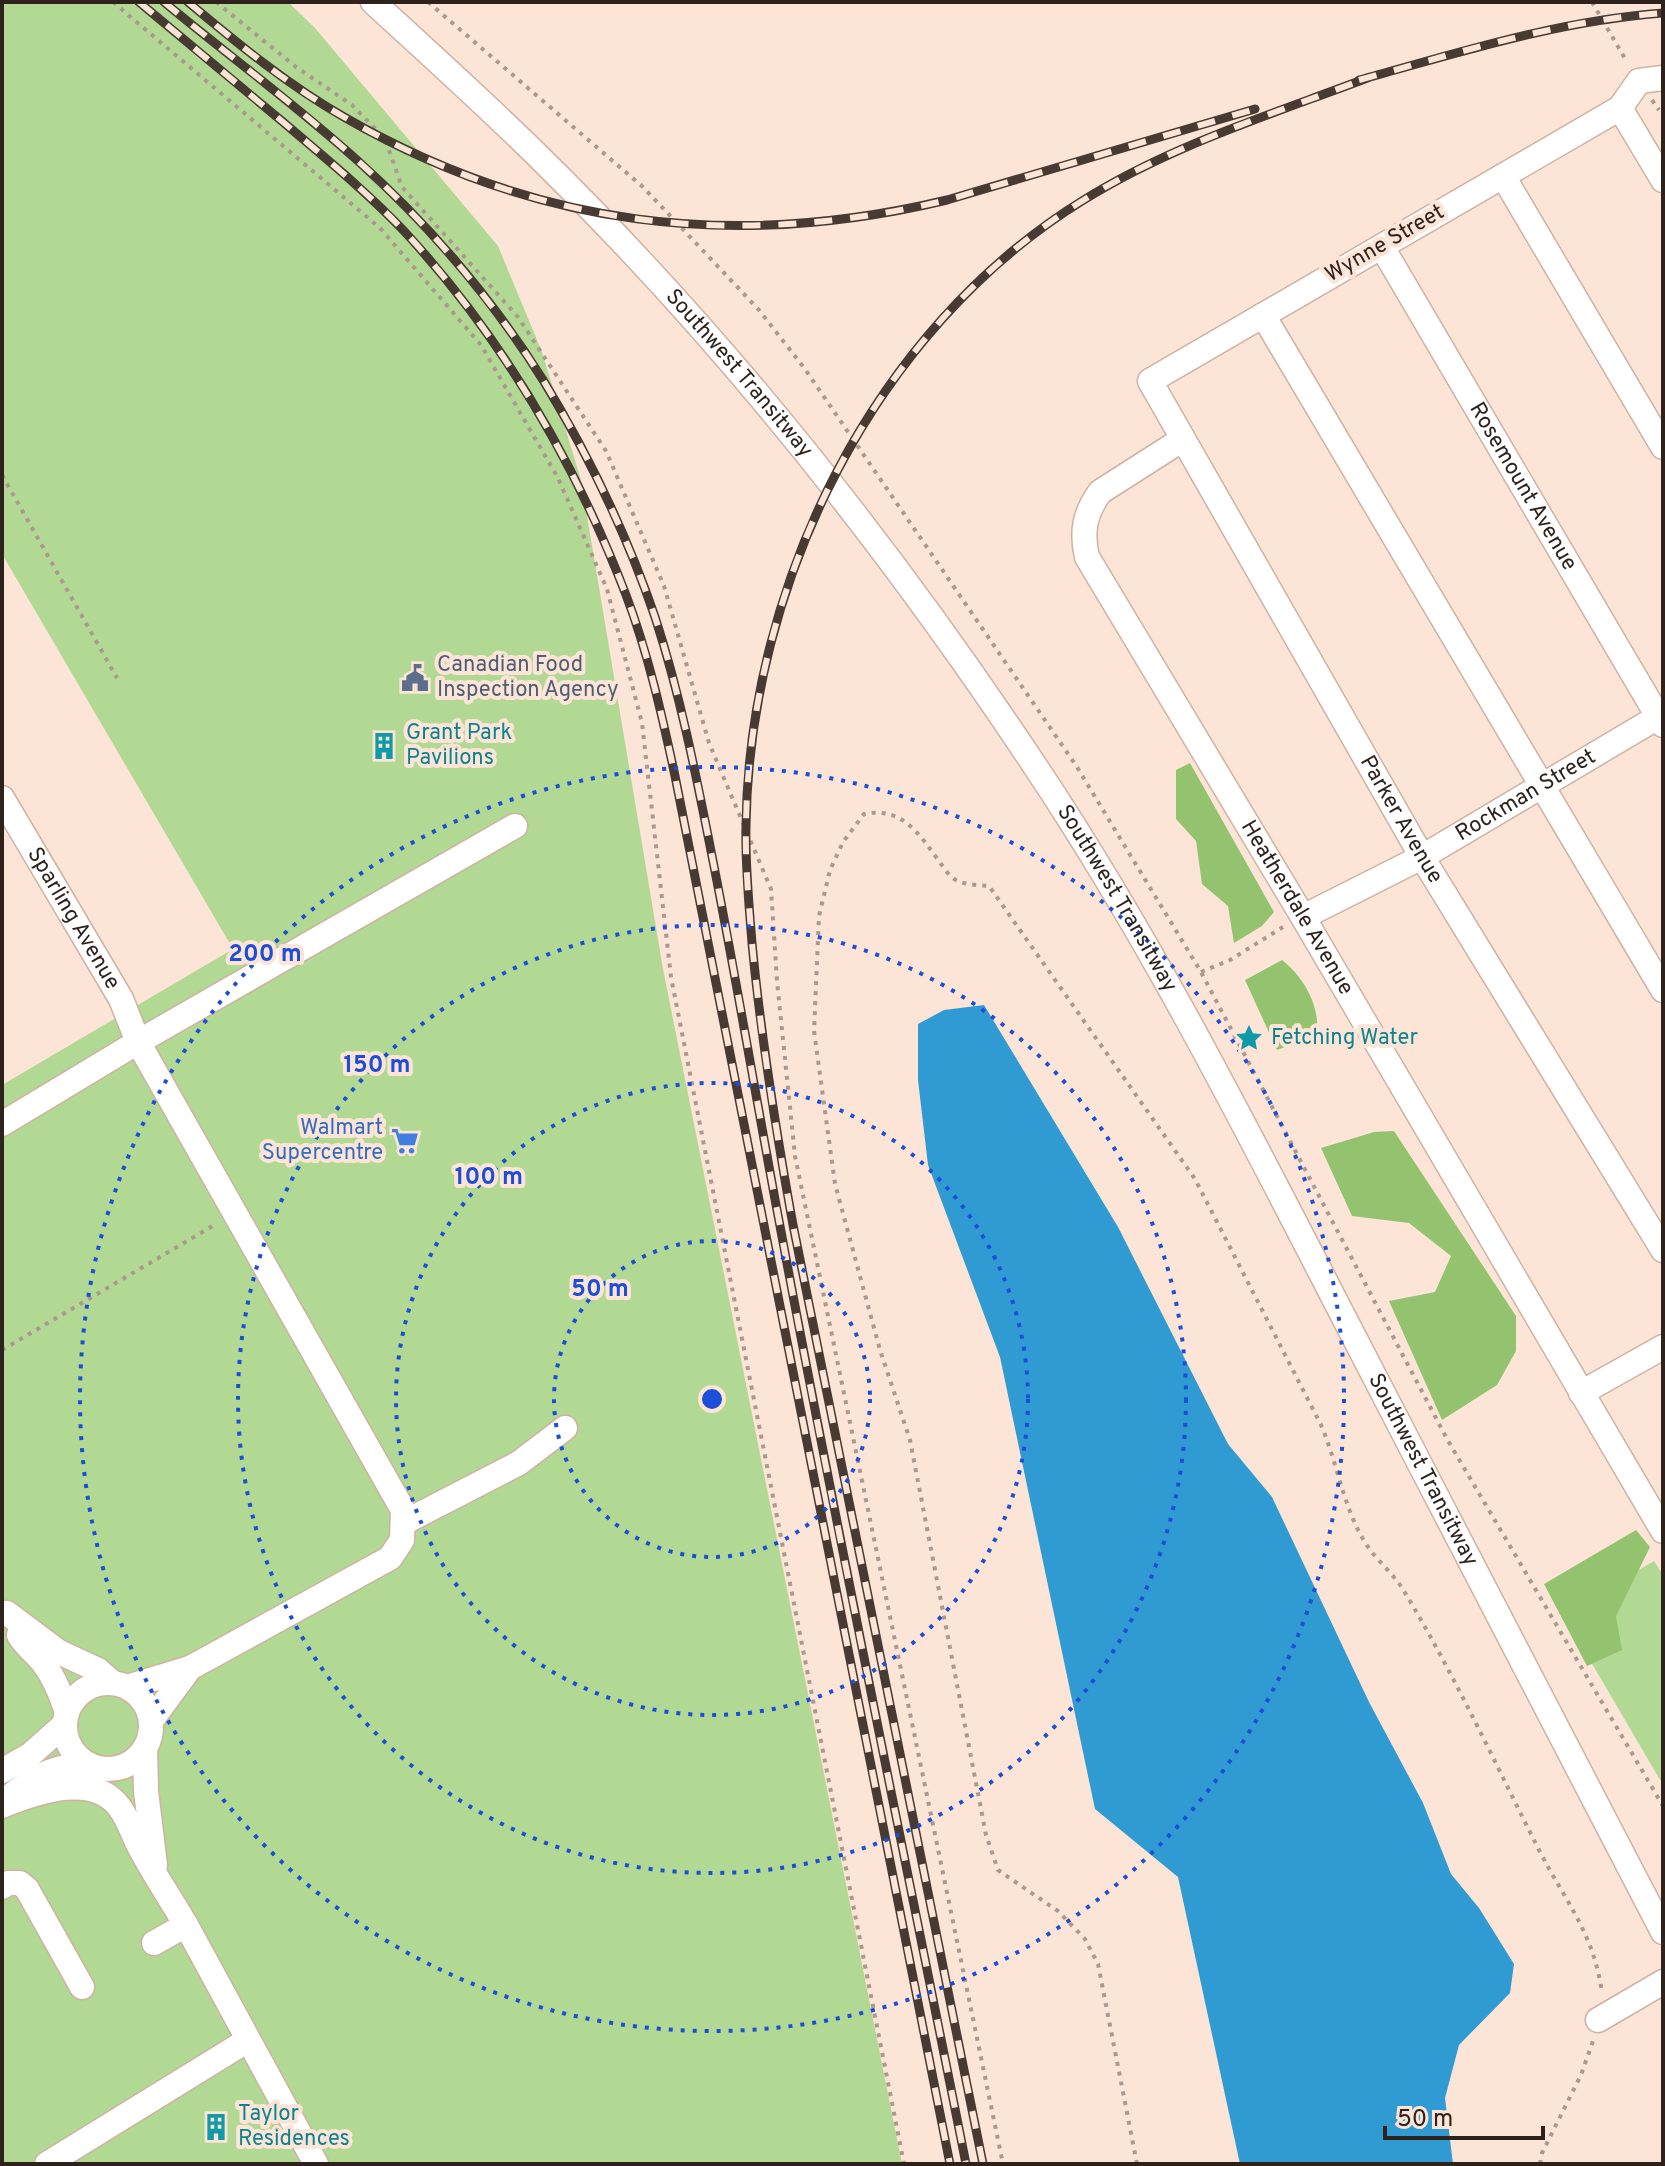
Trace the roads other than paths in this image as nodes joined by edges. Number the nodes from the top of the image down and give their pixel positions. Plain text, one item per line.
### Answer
1 (373, 2) edge
2 (1651, 79) edge
3 (1620, 108) junction
4 (1503, 176) junction
5 (1663, 180) edge
6 (1382, 247) junction
7 (1263, 315) junction
8 (1150, 381) joint
9 (1183, 439) junction
10 (1663, 447) edge
11 (1661, 718) edge
12 (1540, 786) junction
13 (2, 798) edge
14 (515, 826) dead end
15 (1422, 857) junction
16 (1303, 917) junction
17 (1663, 990) edge
18 (138, 1042) junction
19 (2, 1124) edge
20 (1663, 1250) edge
21 (1663, 1347) edge
22 (1581, 1393) junction
23 (565, 1428) dead end
24 (403, 1523) junction
25 (1663, 1531) edge
26 (5, 1610) edge
27 (190, 1668) junction
28 (120, 1685) junction
29 (66, 1719) junction
30 (151, 1721) junction
31 (145, 1748) junction
32 (96, 1766) junction
33 (2, 1771) edge
34 (2, 1805) edge
35 (121, 1809) junction
36 (155, 1872) junction
37 (2, 1887) edge
38 (186, 1925) junction
39 (1663, 1932) edge
40 (154, 1943) dead end
41 (1663, 1982) edge
42 (82, 1987) dead end
43 (1598, 2020) road end
44 (248, 2040) junction
45 (310, 2162) edge
46 (47, 2164) edge

1 - 39 street, Southwest Transitway
2 - 3 street
3 - 4 street, Wynne Street
3 - 5 street
4 - 6 street, Wynne Street
4 - 10 street
6 - 7 street, Wynne Street
6 - 11 street, Rosemount Avenue
7 - 8 street, Wynne Street
7 - 12 street
8 - 9 street, Parker Avenue
9 - 15 street, Parker Avenue
9 - 16 street, Heatherdale Avenue
11 - 12 street, Rockman Street
12 - 15 street, Rockman Street
12 - 17 street
13 - 18 street, Sparling Avenue
14 - 18 street
15 - 16 street, Rockman Street
15 - 20 street, Parker Avenue
16 - 22 street, Heatherdale Avenue
18 - 19 street
18 - 24 street, Sparling Avenue
21 - 22 street
22 - 25 street, Heatherdale Avenue
23 - 24 street
24 - 27 street
26 - 28 street
26 - 29 street
27 - 28 street
27 - 30 street
28 - 29 street
28 - 30 street
29 - 32 street
29 - 33 street
30 - 31 street
31 - 32 street
31 - 36 street
32 - 34 street
32 - 35 street
34 - 35 street
35 - 36 street
36 - 38 street
37 - 42 street
38 - 40 street
38 - 44 street
41 - 43 street
44 - 45 street
44 - 46 street

